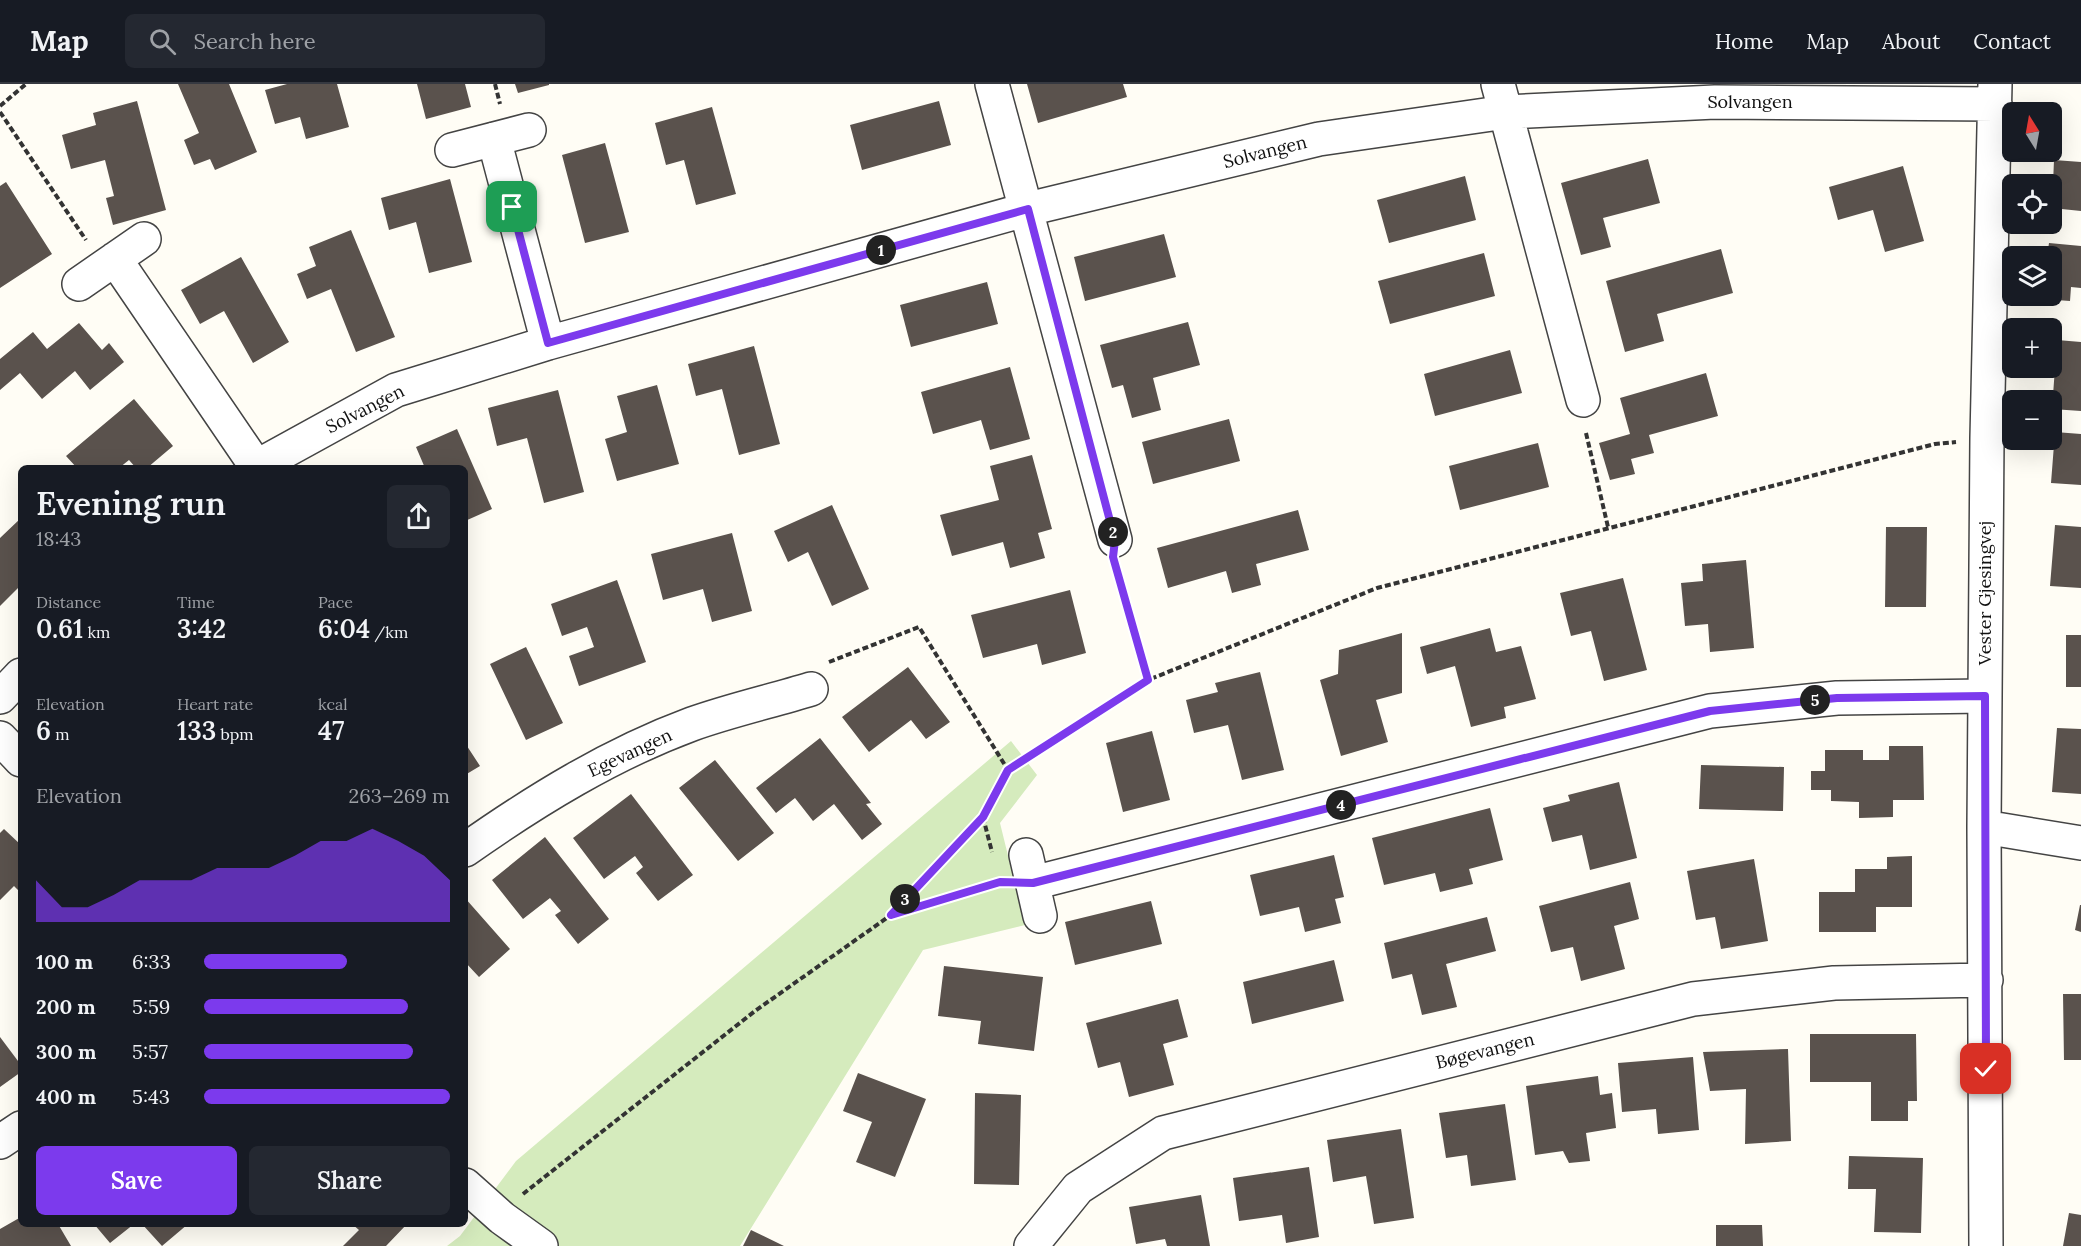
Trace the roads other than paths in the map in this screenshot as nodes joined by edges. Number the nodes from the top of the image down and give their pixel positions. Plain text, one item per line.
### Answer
1 (992, 84) edge
2 (1995, 94) edge
3 (1502, 98) edge
4 (529, 130) dead end
5 (494, 139) junction
6 (452, 150) dead end
7 (1028, 209) junction
8 (144, 239) dead end
9 (115, 259) junction
10 (79, 284) dead end
11 (548, 343) junction
12 (1583, 400) road end
13 (254, 465) edge
14 (259, 465) edge
15 (1115, 540) road end
16 (18, 678) edge
17 (811, 689) road end
18 (1985, 696) junction
19 (0, 697) edge
20 (0, 738) edge
21 (18, 757) edge
22 (1984, 827) junction
23 (2081, 843) edge
24 (468, 848) edge
25 (1040, 916) dead end
26 (1986, 980) junction
27 (18, 1130) edge
28 (0, 1142) edge
29 (468, 1188) edge
30 (541, 1246) edge
31 (1031, 1246) edge
32 (1986, 1246) edge

1 - 7 street
2 - 3 street, Solvangen
2 - 18 street, Vester Gjesingvej
3 - 7 street, Solvangen
3 - 12 street
4 - 5 street
5 - 6 street
5 - 11 street
7 - 11 street, Solvangen
7 - 15 street
8 - 9 street
9 - 10 street
9 - 13 street, Solvangen
11 - 14 street, Solvangen
16 - 19 street
17 - 24 street, Egevangen
18 - 22 street, Vester Gjesingvej
18 - 25 street
20 - 21 street
22 - 23 street
22 - 26 street, Vester Gjesingvej
26 - 31 street, Bøgevangen
26 - 32 street, Vester Gjesingvej
27 - 28 street
29 - 30 street

